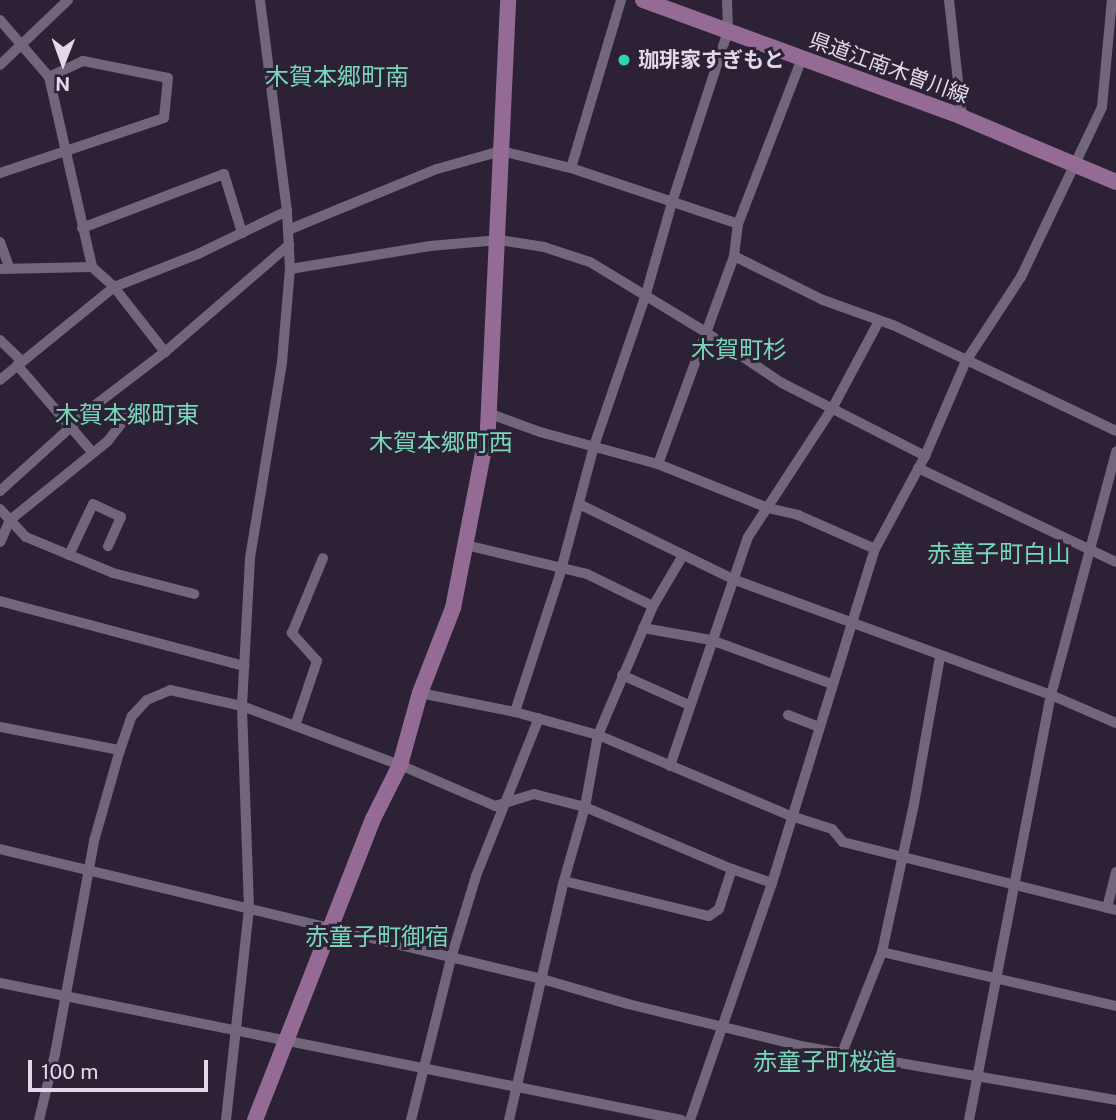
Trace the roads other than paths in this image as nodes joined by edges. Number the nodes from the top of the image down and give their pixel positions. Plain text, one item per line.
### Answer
1 (68, 0) edge
2 (260, 0) edge
3 (508, 0) edge
4 (621, 0) edge
5 (643, 0) edge
6 (727, 0) edge
7 (949, 0) edge
8 (1112, 0) edge
9 (0, 20) edge
10 (728, 31) junction
11 (22, 43) junction
12 (802, 58) junction
13 (0, 65) edge
14 (49, 77) junction
15 (1102, 107) junction
16 (1116, 107) edge
17 (962, 117) junction
18 (501, 151) junction
19 (68, 152) junction
20 (1075, 164) junction
21 (571, 168) junction
22 (0, 173) edge
23 (1116, 182) edge
24 (673, 199) junction
25 (287, 211) junction
26 (738, 224) junction
27 (82, 228) junction
28 (288, 230) junction
29 (242, 233) junction
30 (499, 240) junction
31 (0, 242) edge
32 (289, 245) junction
33 (734, 256) junction
34 (92, 267) junction
35 (5, 268) edge
36 (290, 269) junction
37 (114, 287) junction
38 (645, 297) junction
39 (879, 321) junction
40 (704, 331) junction
41 (0, 340) edge
42 (165, 352) junction
43 (967, 360) junction
44 (20, 363) junction
45 (0, 380) edge
46 (833, 407) junction
47 (132, 411) dead end
48 (488, 414) junction
49 (71, 428) junction
50 (1116, 431) edge
51 (594, 446) junction
52 (1116, 452) edge
53 (93, 453) junction
54 (925, 456) junction
55 (658, 464) junction
56 (918, 468) junction
57 (0, 491) edge
58 (579, 504) junction
59 (768, 508) junction
60 (0, 509) edge
61 (10, 520) junction
62 (0, 542) edge
63 (466, 545) junction
64 (108, 546) dead end
65 (875, 549) junction
66 (1091, 550) junction
67 (69, 555) junction
68 (682, 557) junction
69 (323, 558) dead end
70 (1116, 562) edge
71 (562, 568) junction
72 (731, 579) junction
73 (194, 594) dead end
74 (0, 601) edge
75 (653, 606) junction
76 (852, 622) junction
77 (643, 628) junction
78 (711, 640) junction
79 (940, 656) junction
80 (244, 666) junction
81 (622, 675) junction
82 (832, 684) junction
83 (420, 693) junction
84 (1051, 695) junction
85 (690, 705) junction
86 (242, 706) junction
87 (515, 712) junction
88 (788, 715) dead end
89 (538, 718) junction
90 (1116, 723) edge
91 (295, 726) junction
92 (0, 727) edge
93 (819, 727) junction
94 (598, 735) junction
95 (120, 750) junction
96 (400, 765) junction
97 (670, 766) junction
98 (502, 806) junction
99 (585, 807) junction
100 (791, 816) junction
101 (0, 849) edge
102 (902, 856) junction
103 (88, 869) junction
104 (732, 869) junction
105 (1116, 872) edge
106 (564, 880) junction
107 (772, 883) junction
108 (1012, 883) junction
109 (249, 908) junction
110 (1112, 909) edge
111 (332, 929) junction
112 (882, 952) junction
113 (452, 958) junction
114 (542, 979) junction
115 (995, 979) junction
116 (0, 983) edge
117 (65, 996) junction
118 (1116, 1006) edge
119 (723, 1027) junction
120 (238, 1032) junction
121 (286, 1041) junction
122 (842, 1054) junction
123 (424, 1068) junction
124 (977, 1075) junction
125 (516, 1087) junction
126 (1116, 1100) edge
127 (39, 1120) edge
128 (226, 1120) edge
129 (256, 1120) edge
130 (411, 1120) edge
131 (509, 1120) edge
132 (681, 1120) edge
133 (690, 1120) edge
134 (969, 1120) edge

1 - 11 street
2 - 25 street
3 - 18 street
4 - 21 street
5 - 10 street, 県道江南木曽川線
6 - 10 street
7 - 17 street
8 - 15 street
9 - 11 street
10 - 12 street, 県道江南木曽川線
10 - 24 street
11 - 13 street
11 - 14 street
12 - 17 street, 県道江南木曽川線
12 - 26 street
14 - 19 street
14 - 19 street
15 - 16 street
15 - 20 street
17 - 20 street, 県道江南木曽川線
18 - 21 street
18 - 28 street
18 - 30 street
19 - 22 street
19 - 27 street
20 - 23 street, 県道江南木曽川線
20 - 43 street
21 - 24 street
24 - 26 street
24 - 38 street
25 - 28 street
25 - 29 street
26 - 33 street
27 - 29 street
27 - 34 street
28 - 32 street
29 - 37 street
30 - 36 street
30 - 38 street
30 - 48 street
31 - 35 street
32 - 36 street
32 - 42 street
33 - 39 street
33 - 40 street
34 - 35 street
34 - 37 street
36 - 80 street
37 - 42 street
37 - 44 street
38 - 40 street
38 - 51 street
39 - 43 street
39 - 46 street
40 - 46 street
40 - 55 street
41 - 44 street
42 - 49 street
43 - 50 street
43 - 54 street
44 - 45 street
44 - 49 street
46 - 54 street
46 - 59 street
47 - 53 street
48 - 51 street
48 - 63 street
49 - 53 street
49 - 57 street
51 - 55 street
51 - 58 street
52 - 66 street
53 - 61 street
54 - 56 street
55 - 59 street
56 - 65 street
56 - 66 street
58 - 68 street
58 - 71 street
59 - 65 street
59 - 72 street
60 - 61 street
61 - 62 street
61 - 67 street
63 - 71 street
63 - 83 street
64 - 67 street
65 - 76 street
66 - 70 street
66 - 84 street
67 - 73 street
68 - 72 street
68 - 75 street
69 - 91 street
71 - 75 street
71 - 87 street
72 - 76 street
72 - 78 street
74 - 80 street
75 - 77 street
76 - 79 street
76 - 82 street
77 - 78 street
77 - 81 street
78 - 82 street
78 - 85 street
79 - 84 street
79 - 102 street
80 - 86 street
81 - 85 street
81 - 94 street
82 - 93 street
83 - 87 street
83 - 96 street
84 - 90 street
84 - 108 street
85 - 97 street
86 - 91 street
86 - 95 street
86 - 109 street
87 - 89 street
88 - 93 street
89 - 94 street
89 - 98 street
91 - 96 street
92 - 95 street
93 - 100 street
94 - 97 street
94 - 99 street
95 - 103 street
96 - 98 street
96 - 111 street
97 - 100 street
98 - 99 street
98 - 113 street
99 - 104 street
99 - 106 street
100 - 102 street
100 - 107 street
101 - 103 street
102 - 108 street
102 - 112 street
103 - 109 street
103 - 117 street
104 - 106 street
104 - 107 street
105 - 110 street
106 - 114 street
107 - 119 street
108 - 110 street
108 - 115 street
109 - 111 street
109 - 120 street
111 - 113 street
111 - 121 street
112 - 115 street
112 - 122 street
113 - 114 street
113 - 123 street
114 - 119 street
114 - 125 street
115 - 118 street
115 - 124 street
116 - 117 street
117 - 120 street
117 - 127 street
119 - 122 street
119 - 133 street
120 - 121 street
120 - 128 street
121 - 123 street
121 - 129 street
122 - 124 street
123 - 125 street
123 - 130 street
124 - 126 street
124 - 134 street
125 - 131 street
125 - 132 street

